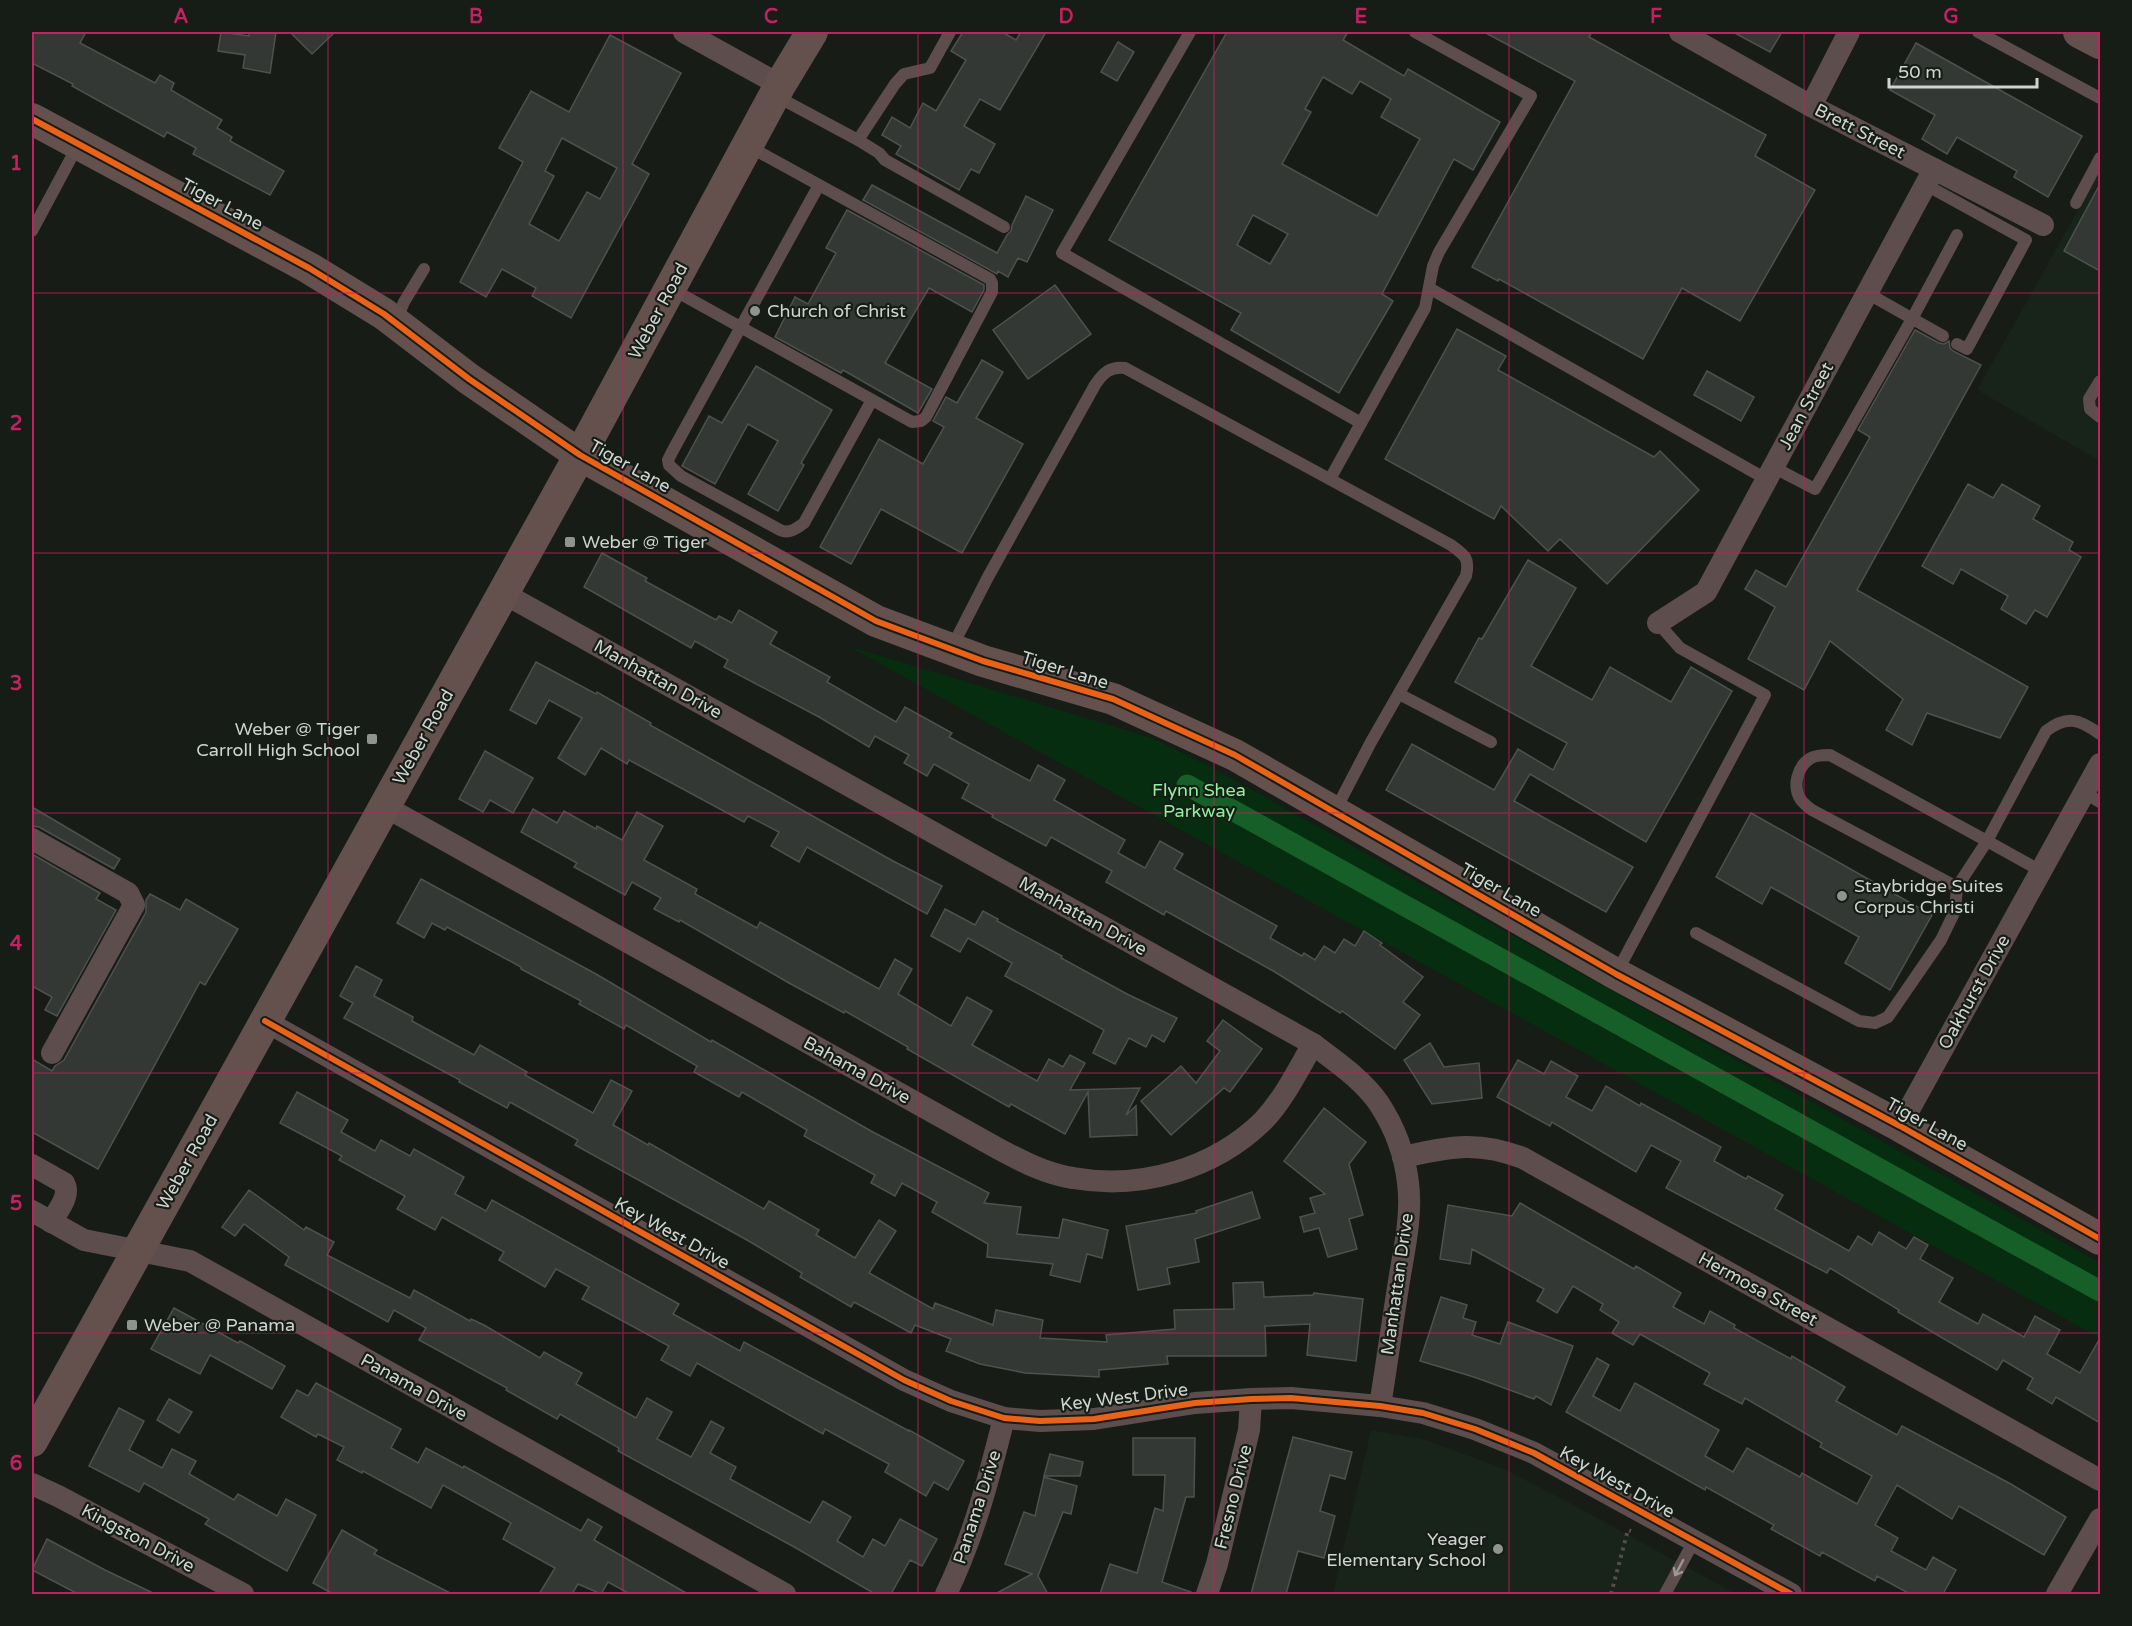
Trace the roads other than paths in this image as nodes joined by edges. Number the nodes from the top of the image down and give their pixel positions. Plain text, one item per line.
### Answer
1 (684, 32) edge
2 (812, 32) edge
3 (950, 32) edge
4 (1190, 32) edge
5 (1415, 32) edge
6 (1680, 32) edge
7 (1849, 32) edge
8 (2079, 32) edge
9 (1987, 34) edge
10 (2100, 44) edge
11 (777, 91) junction
12 (2100, 98) edge
13 (1810, 106) junction
14 (32, 119) edge
15 (858, 140) junction
16 (78, 144) junction
17 (747, 146) junction
18 (2100, 158) edge
19 (1930, 177) junction
20 (819, 185) junction
21 (2076, 203) dead end
22 (2043, 225) dead end
23 (1004, 227) dead end
24 (32, 231) edge
25 (1957, 235) dead end
26 (424, 269) dead end
27 (670, 288) junction
28 (1429, 288) junction
29 (1867, 293) junction
30 (1912, 319) junction
31 (395, 322) junction
32 (741, 327) junction
33 (1943, 336) dead end
34 (1958, 344) dead end
35 (2100, 381) edge
36 (872, 400) junction
37 (2100, 417) edge
38 (1361, 423) junction
39 (580, 455) junction
40 (1770, 473) junction
41 (1330, 479) junction
42 (503, 593) junction
43 (1658, 623) joint
44 (951, 649) junction
45 (1399, 694) junction
46 (2100, 734) edge
47 (1491, 742) dead end
48 (2100, 764) edge
49 (2092, 797) edge
50 (384, 806) junction
51 (1334, 812) junction
52 (32, 839) edge
53 (1987, 841) junction
54 (2041, 871) junction
55 (1958, 888) junction
56 (1696, 933) dead end
57 (1616, 974) junction
58 (265, 1022) junction
59 (1313, 1044) junction
60 (52, 1053) dead end
61 (1900, 1126) junction
62 (1403, 1157) junction
63 (32, 1165) edge
64 (41, 1217) edge
65 (2100, 1239) edge
66 (138, 1250) junction
67 (1251, 1399) junction
68 (1380, 1406) junction
69 (1004, 1418) junction
70 (32, 1441) edge
71 (2100, 1480) edge
72 (32, 1484) edge
73 (2100, 1520) edge
74 (1694, 1541) junction
75 (243, 1594) edge
76 (785, 1594) edge
77 (946, 1594) edge
78 (1207, 1594) edge
79 (1665, 1594) edge
80 (1788, 1594) edge
81 (2057, 1594) edge

1 - 11 street
2 - 11 street, Weber Road
3 - 15 lane
4 - 38 lane
5 - 28 lane
6 - 13 street, Brett Street
7 - 13 street
8 - 10 street
9 - 12 lane
11 - 15 lane
11 - 17 street, Weber Road
13 - 19 street, Brett Street
14 - 16 street, Tiger Lane
15 - 23 lane
16 - 24 lane
16 - 31 street, Tiger Lane
17 - 20 lane
17 - 27 street, Weber Road
18 - 21 lane
19 - 22 street, Brett Street
19 - 29 street, Jean Street
19 - 34 lane
20 - 32 lane
20 - 36 lane
25 - 30 lane
26 - 31 lane
27 - 32 lane
27 - 39 street, Weber Road
28 - 38 lane
28 - 40 lane
29 - 30 lane
29 - 40 street, Jean Street
30 - 33 lane
30 - 40 lane
31 - 39 street, Tiger Lane
32 - 36 lane
32 - 36 lane
35 - 37 lane
38 - 41 lane
39 - 42 street, Weber Road
39 - 44 street, Tiger Lane
40 - 43 street, Jean Street
41 - 44 lane
41 - 45 lane
42 - 50 street, Weber Road
42 - 59 street, Manhattan Drive
43 - 57 lane
44 - 51 street, Tiger Lane
45 - 47 lane
45 - 51 lane
46 - 53 lane
48 - 49 street, Oakhurst Drive
49 - 54 street, Oakhurst Drive
50 - 58 street, Weber Road
50 - 59 street, Bahama Drive
51 - 57 street, Tiger Lane
52 - 60 street
53 - 54 lane
53 - 55 lane
53 - 55 lane
54 - 61 street, Oakhurst Drive
55 - 56 lane
57 - 61 street, Tiger Lane
58 - 66 street, Weber Road
58 - 69 street, Key West Drive
59 - 62 street, Manhattan Drive
61 - 65 street, Tiger Lane
62 - 68 street, Manhattan Drive
62 - 71 street, Hermosa Street
63 - 64 street
64 - 66 street, Panama Drive
66 - 70 street, Weber Road
66 - 76 street, Panama Drive
67 - 68 street, Key West Drive
67 - 69 street, Key West Drive
67 - 78 street, Fresno Drive
68 - 74 street, Key West Drive
69 - 77 street, Panama Drive
72 - 75 street, Kingston Drive
73 - 81 street
74 -> 79 lane
74 - 80 street, Key West Drive

